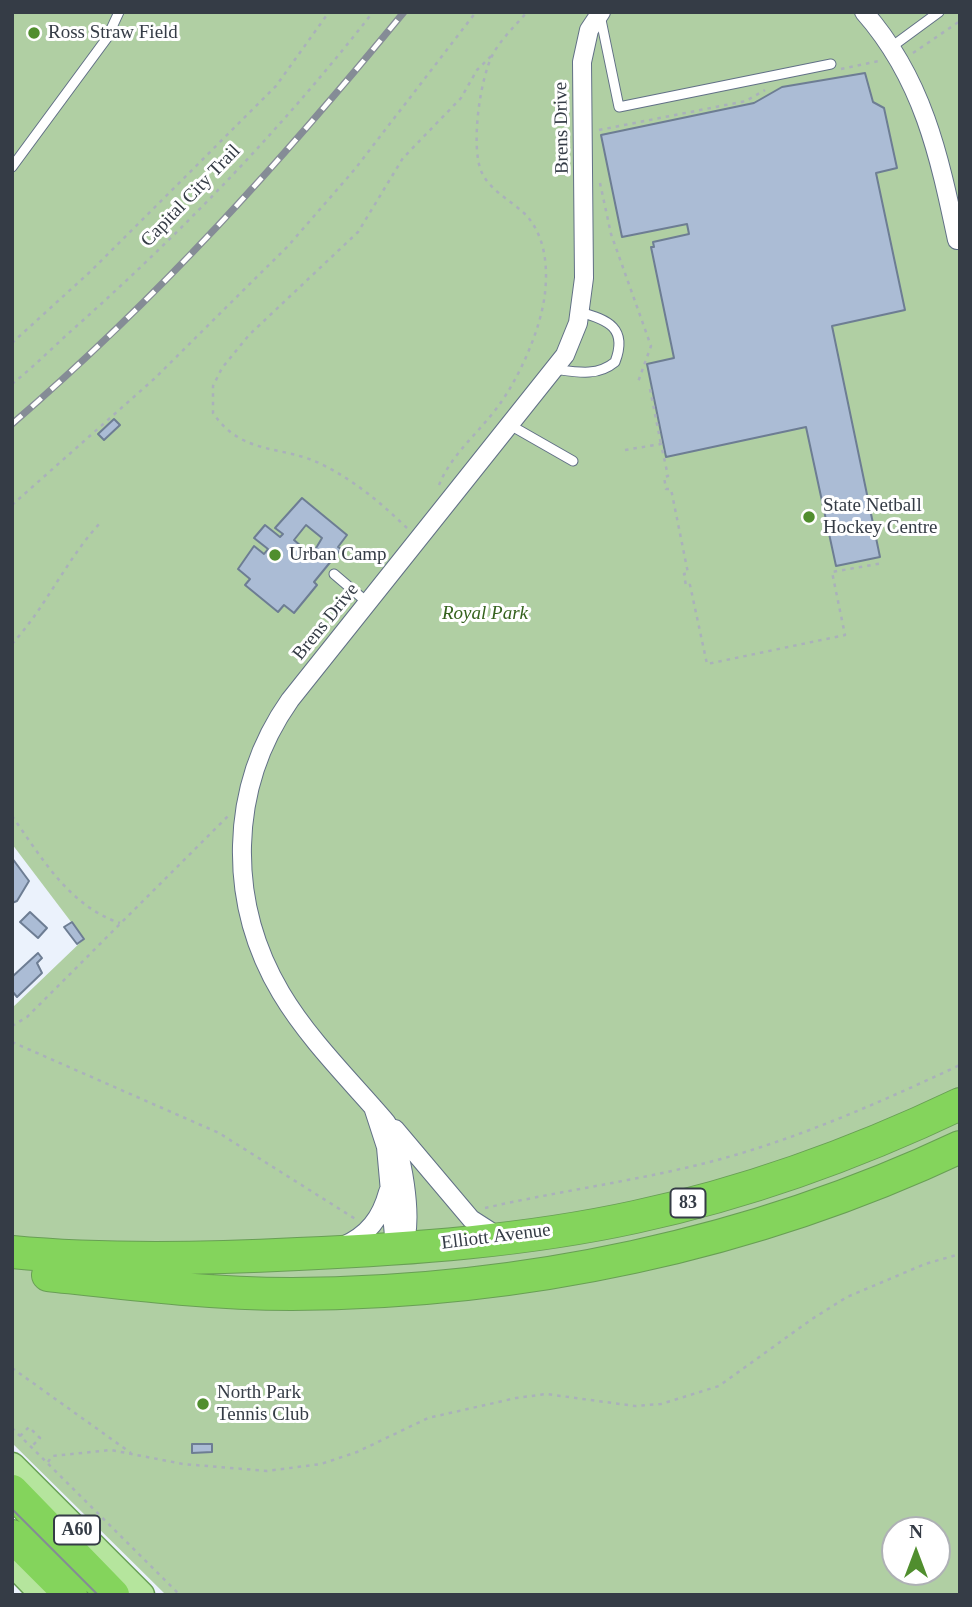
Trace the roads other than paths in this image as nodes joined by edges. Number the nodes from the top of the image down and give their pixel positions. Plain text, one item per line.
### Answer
1 (119, 12) edge
2 (864, 12) edge
3 (939, 12) edge
4 (600, 13) edge
5 (895, 55) junction
6 (831, 64) dead end
7 (12, 167) edge
8 (957, 240) dead end
9 (580, 312) junction
10 (554, 369) junction
11 (510, 425) junction
12 (573, 461) dead end
13 (334, 574) dead end
14 (368, 603) junction
15 (960, 1104) edge
16 (375, 1110) junction
17 (960, 1147) edge
18 (389, 1182) junction
19 (502, 1238) junction
20 (402, 1248) junction
21 (12, 1252) edge
22 (285, 1255) junction
23 (12, 1271) edge
24 (403, 1289) junction
25 (12, 1466) edge
26 (12, 1491) edge
27 (12, 1536) edge
28 (12, 1562) edge
29 (44, 1595) edge
30 (71, 1595) edge
31 (113, 1595) edge
32 (141, 1595) edge

1 - 7 lane
2 - 5 street
3 - 5 lane
4 - 6 lane
4 - 9 street, Brens Drive
5 - 8 street
9 - 10 street, Brens Drive
9 - 10 lane
10 - 11 street, Brens Drive
11 - 12 lane
11 - 14 street, Brens Drive
13 - 14 lane
14 - 16 street, Brens Drive
15 - 19 highway, Elliott Avenue / 83
16 - 18 street, Brens Drive
16 - 19 street
16 - 20 street, Brens Drive
17 - 24 highway, 83
18 - 20 street, Brens Drive
18 - 22 street
19 - 20 highway, Elliott Avenue / 83
20 - 22 highway, Elliott Avenue / 83
20 - 24 highway
21 - 22 highway, Elliott Avenue / 83
23 - 24 highway, 83
25 - 32 main road, A60
26 - 31 highway, A60
27 - 30 highway, A60
28 - 29 main road

